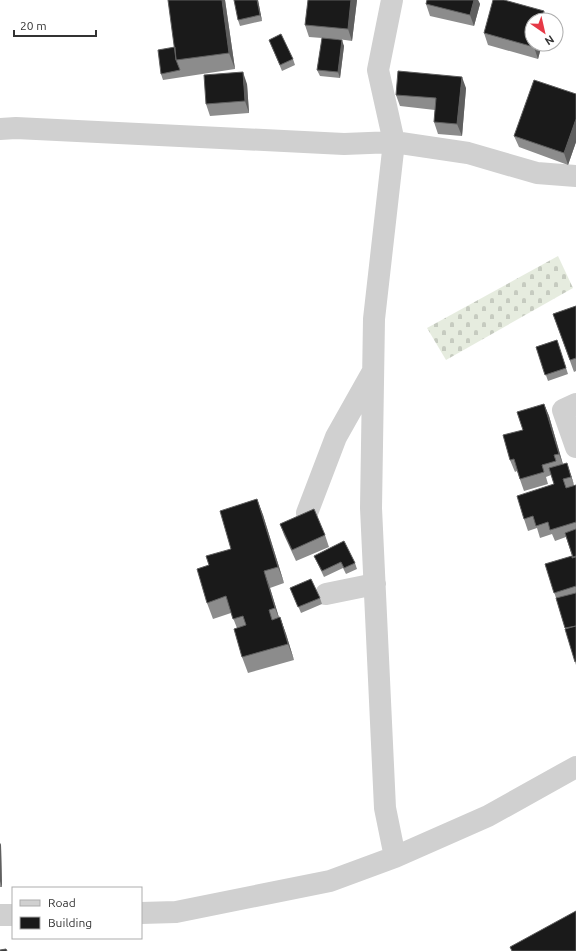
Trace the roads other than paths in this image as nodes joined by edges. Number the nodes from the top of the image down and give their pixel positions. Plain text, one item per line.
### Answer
1 (392, 0) edge
2 (0, 129) edge
3 (394, 142) junction
4 (576, 176) edge
5 (373, 372) junction
6 (576, 404) edge
7 (576, 447) edge
8 (307, 513) edge
9 (374, 584) junction
10 (326, 594) dead end
11 (576, 767) edge
12 (395, 857) junction
13 (142, 913) edge
14 (0, 915) edge
15 (12, 915) edge

1 - 3 street
2 - 3 street
3 - 4 street
3 - 5 street
5 - 8 street
5 - 9 street
6 - 7 street
9 - 10 street
9 - 12 street
11 - 12 street
12 - 13 street
14 - 15 street

